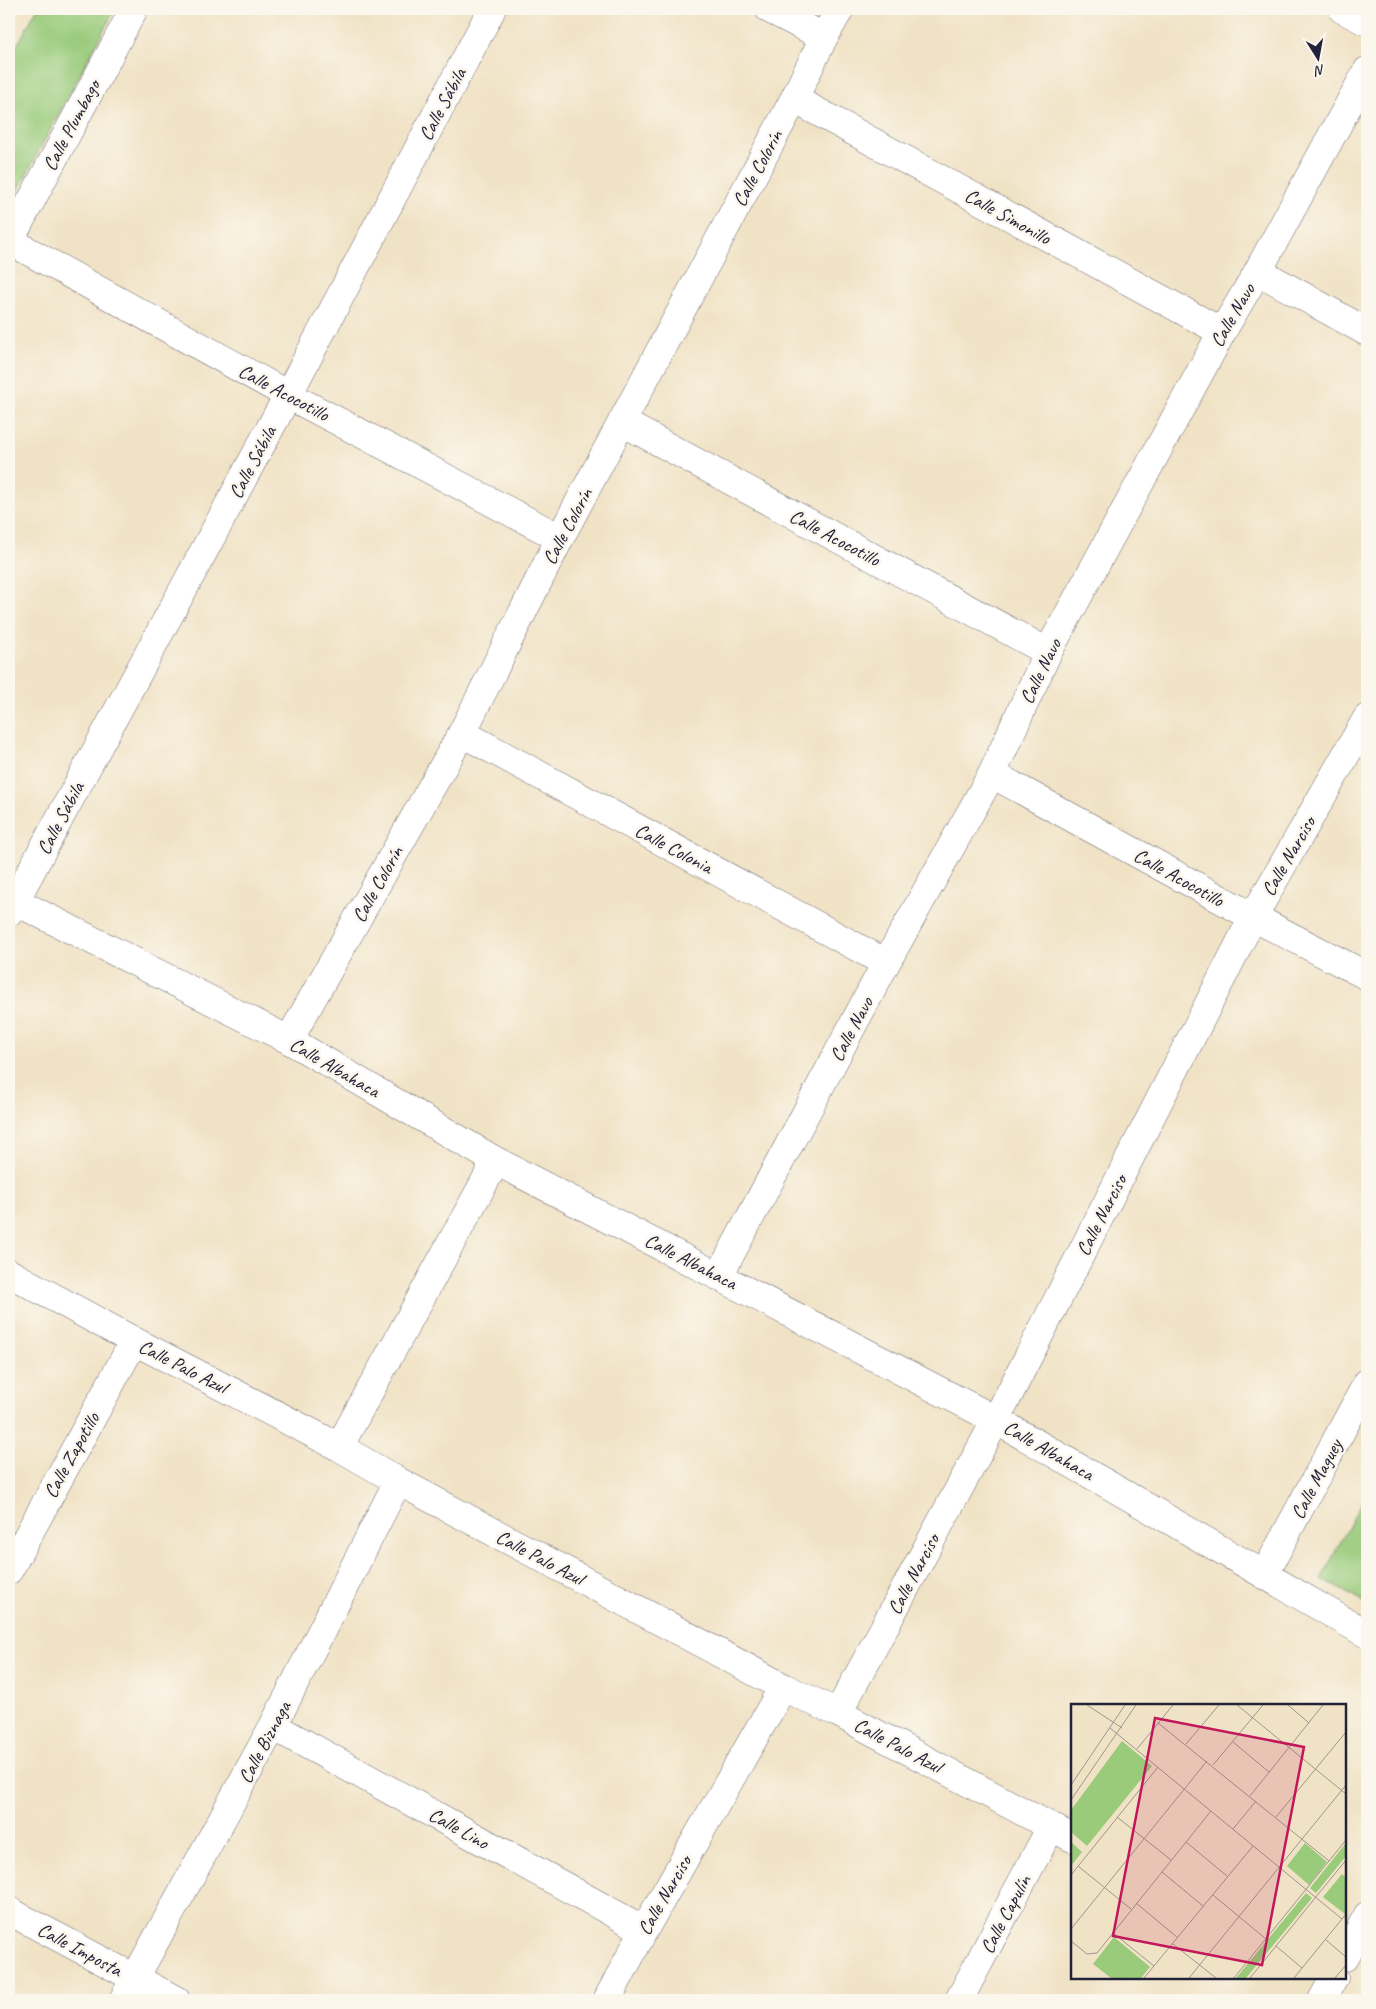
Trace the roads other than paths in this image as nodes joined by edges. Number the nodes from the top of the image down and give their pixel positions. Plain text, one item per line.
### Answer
1 (134, 9) edge
2 (492, 9) edge
3 (769, 9) edge
4 (840, 9) edge
5 (1342, 9) edge
6 (1367, 22) edge
7 (824, 37) junction
8 (1367, 71) edge
9 (794, 99) junction
10 (9, 242) edge
11 (1258, 271) junction
12 (1222, 332) junction
13 (1367, 332) edge
14 (288, 395) junction
15 (622, 422) junction
16 (560, 538) junction
17 (1048, 652) junction
18 (1367, 718) edge
19 (462, 733) junction
20 (992, 774) junction
21 (11, 904) edge
22 (1252, 917) junction
23 (886, 963) junction
24 (1367, 976) edge
25 (289, 1040) junction
26 (496, 1161) junction
27 (9, 1273) edge
28 (720, 1276) junction
29 (134, 1340) junction
30 (1367, 1383) edge
31 (996, 1420) junction
32 (339, 1446) junction
33 (398, 1481) junction
34 (9, 1570) edge
35 (1264, 1575) junction
36 (1367, 1634) edge
37 (783, 1687) junction
38 (838, 1714) junction
39 (273, 1726) junction
40 (1062, 1832) edge
41 (9, 1911) edge
42 (1367, 1916) edge
43 (644, 1930) junction
44 (1346, 1955) edge
45 (1333, 1979) edge
46 (129, 1989) edge
47 (176, 2000) edge
48 (607, 2000) edge
49 (959, 2000) edge
50 (1322, 2000) edge

1 - 10 street, Calle Plumbago
2 - 14 street, Calle Sábila
3 - 7 street
4 - 7 street, Calle Colorín
5 - 6 street
7 - 9 street, Calle Colorín
8 - 11 street, Calle Navo
9 - 12 street, Calle Simonillo
9 - 15 street, Calle Colorín
10 - 14 street, Calle Acocotillo
11 - 12 street, Calle Navo
11 - 13 street
12 - 17 street, Calle Navo
14 - 16 street, Calle Acocotillo
14 - 21 street, Calle Sábila
15 - 16 street, Calle Colorín
15 - 17 street, Calle Acocotillo
16 - 19 street, Calle Colorín
17 - 20 street, Calle Navo
18 - 22 street, Calle Narciso
19 - 23 street, Calle Colonia
19 - 25 street, Calle Colorín
20 - 22 street, Calle Acocotillo
20 - 23 street, Calle Navo
21 - 25 street, Calle Albahaca
22 - 24 street, Calle Acocotillo
22 - 31 street, Calle Narciso
23 - 28 street, Calle Navo
25 - 26 street, Calle Albahaca
26 - 28 street, Calle Albahaca
26 - 32 street
27 - 29 street, Calle Palo Azul
28 - 31 street, Calle Albahaca
29 - 32 street, Calle Palo Azul
29 - 34 street, Calle Zapotillo
30 - 35 street, Calle Maguey
31 - 35 street, Calle Albahaca
31 - 38 street, Calle Narciso
32 - 33 street, Calle Palo Azul
33 - 37 street, Calle Palo Azul
33 - 39 street, Calle Biznaga
35 - 36 street, Calle Albahaca
37 - 38 street, Calle Palo Azul
37 - 43 street, Calle Narciso
38 - 40 street, Calle Palo Azul
39 - 43 street, Calle Lino
39 - 46 street, Calle Biznaga
40 - 49 street, Calle Capulín
41 - 46 street, Calle Imposta
42 - 44 street
43 - 48 street, Calle Narciso
45 - 50 street
46 - 47 street, Calle Imposta

